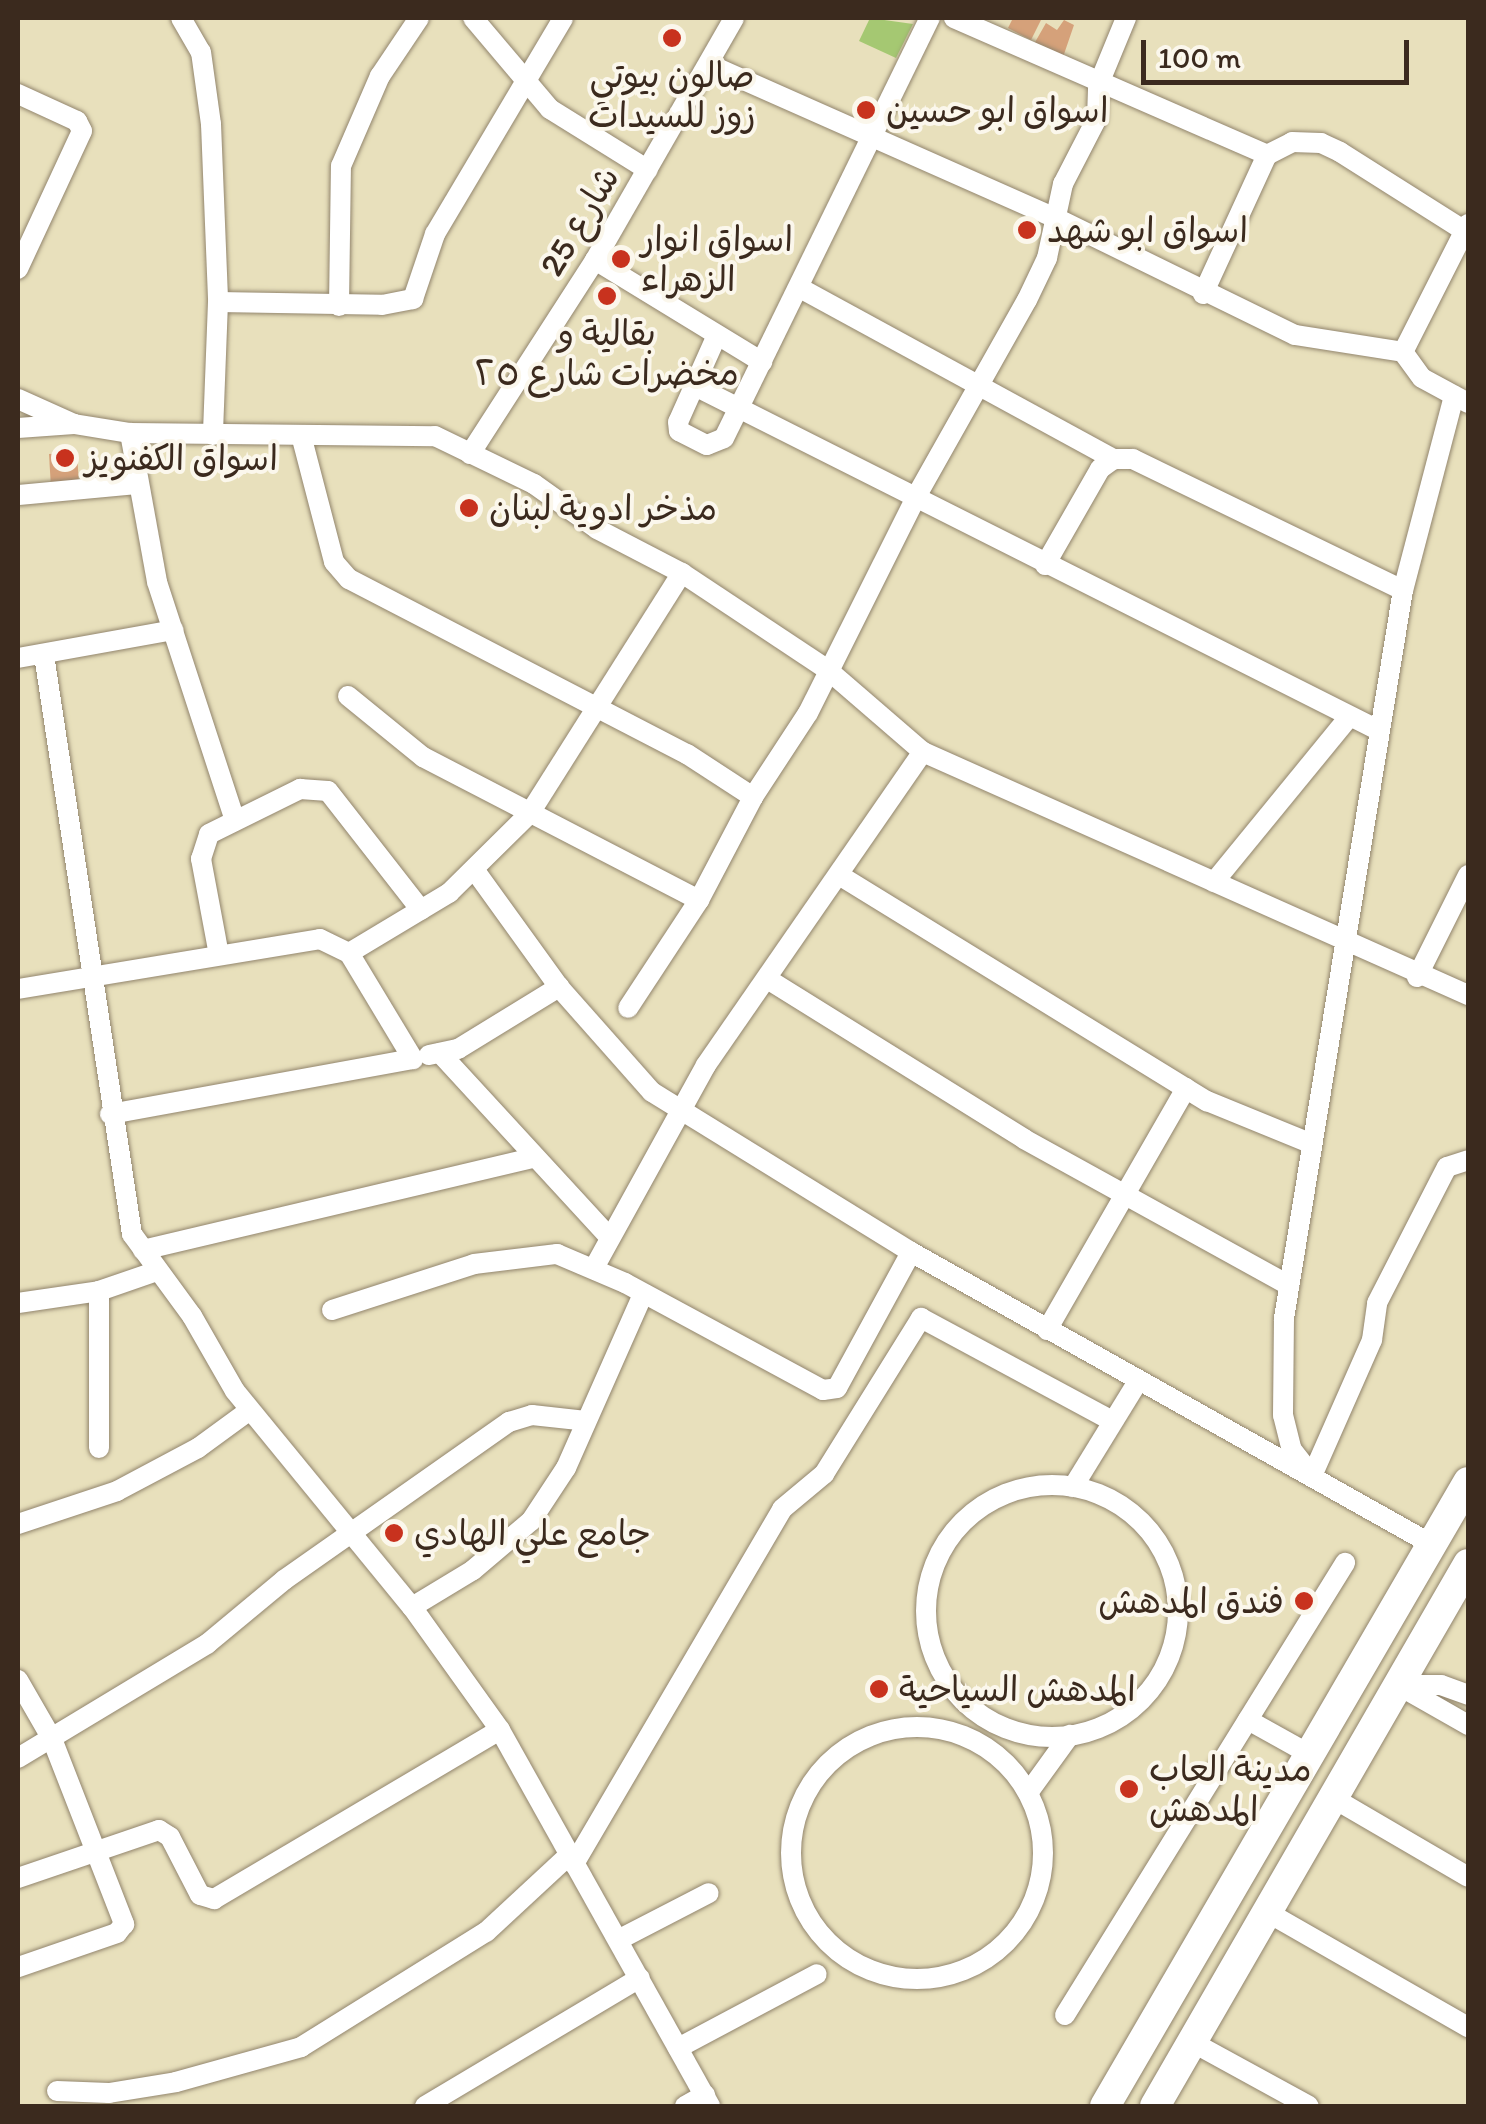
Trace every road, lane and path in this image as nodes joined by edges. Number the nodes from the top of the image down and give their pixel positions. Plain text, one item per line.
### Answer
1 (181, 18) edge
2 (419, 18) edge
3 (473, 18) edge
4 (563, 18) edge
5 (734, 18) edge
6 (930, 18) edge
7 (954, 18) edge
8 (1126, 18) edge
9 (710, 65) junction
10 (528, 81) junction
11 (1098, 86) junction
12 (18, 94) edge
13 (870, 138) junction
14 (1267, 155) junction
15 (648, 170) junction
16 (1056, 218) junction
17 (1467, 229) edge
18 (20, 257) edge
19 (595, 260) junction
20 (800, 288) junction
21 (1203, 294) junction
22 (218, 302) junction
23 (339, 306) junction
24 (716, 335) junction
25 (1402, 352) junction
26 (762, 362) junction
27 (694, 384) junction
28 (977, 384) junction
29 (18, 399) edge
30 (1461, 400) edge
31 (738, 404) junction
32 (74, 424) junction
33 (18, 428) edge
34 (130, 434) junction
35 (212, 435) junction
36 (301, 435) junction
37 (470, 454) junction
38 (1114, 459) junction
39 (138, 484) junction
40 (18, 495) edge
41 (917, 496) junction
42 (1045, 564) junction
43 (682, 573) junction
44 (1403, 590) junction
45 (173, 630) junction
46 (19, 651) edge
47 (44, 655) junction
48 (828, 670) junction
49 (348, 696) dead end
50 (592, 709) junction
51 (1349, 717) junction
52 (1378, 730) junction
53 (923, 752) junction
54 (752, 798) junction
55 (530, 813) junction
56 (234, 818) junction
57 (476, 872) junction
58 (839, 875) junction
59 (1468, 875) edge
60 (1214, 882) junction
61 (698, 900) junction
62 (420, 910) junction
63 (1343, 942) junction
64 (349, 953) junction
65 (219, 955) junction
66 (90, 974) junction
67 (1417, 977) junction
68 (769, 980) junction
69 (559, 987) junction
70 (18, 989) edge
71 (1468, 995) edge
72 (628, 1008) dead end
73 (440, 1053) junction
74 (413, 1060) junction
75 (1186, 1088) junction
76 (680, 1107) junction
77 (110, 1114) junction
78 (1310, 1143) junction
79 (533, 1158) junction
80 (1468, 1160) edge
81 (1126, 1196) junction
82 (610, 1238) junction
83 (143, 1250) junction
84 (911, 1252) junction
85 (594, 1268) junction
86 (157, 1271) junction
87 (1290, 1286) junction
88 (99, 1291) junction
89 (643, 1294) junction
90 (18, 1303) edge
91 (332, 1310) dead end
92 (1047, 1330) junction
93 (1137, 1383) junction
94 (250, 1410) junction
95 (1112, 1420) junction
96 (586, 1422) junction
97 (99, 1448) dead end
98 (1312, 1476) junction
99 (1468, 1482) edge
100 (1073, 1487) junction
101 (18, 1524) edge
102 (351, 1531) junction
103 (1433, 1545) junction
104 (1345, 1563) dead end
105 (1468, 1564) edge
106 (412, 1608) junction
107 (18, 1680) edge
108 (1398, 1685) junction
109 (1468, 1695) edge
110 (987, 1718) junction
111 (1248, 1720) junction
112 (1468, 1725) edge
113 (500, 1730) junction
114 (1070, 1735) junction
115 (52, 1739) junction
116 (975, 1741) junction
117 (1311, 1754) junction
118 (18, 1758) edge
119 (1028, 1793) junction
120 (1333, 1798) junction
121 (96, 1849) junction
122 (571, 1860) junction
123 (1468, 1877) edge
124 (18, 1878) edge
125 (710, 1893) dead end
126 (1267, 1912) junction
127 (618, 1940) junction
128 (18, 1967) edge
129 (817, 1974) dead end
130 (640, 1978) junction
131 (1064, 2015) dead end
132 (1468, 2027) edge
133 (1192, 2042) junction
134 (678, 2048) junction
135 (57, 2091) dead end
136 (708, 2101) edge
137 (424, 2106) edge
138 (686, 2106) edge
139 (1105, 2106) edge
140 (1155, 2106) edge
141 (1309, 2106) edge

1 - 22 street
2 - 23 street
3 - 10 street
4 - 10 street
5 - 9 street, شارع 25
6 - 13 street
7 - 11 street
8 - 11 street
9 - 13 street
9 - 15 street, شارع 25
10 - 15 street
10 - 23 street
11 - 14 street
11 - 16 street
12 - 18 street
13 - 16 street
13 - 20 street
14 - 17 street
14 - 21 street
15 - 19 street, شارع 25
16 - 21 street
16 - 28 street
17 - 25 street
19 - 24 street
19 - 37 street, شارع 25
20 - 26 street
20 - 28 street
21 - 25 street
22 - 23 street
22 - 35 street
24 - 26 street
24 - 27 street
25 - 30 street
26 - 31 street
27 - 31 street
27 - 31 street
28 - 38 street
28 - 41 street
29 - 32 street
30 - 44 street
31 - 41 street
32 - 33 street
32 - 34 street
34 - 35 street
34 - 39 street
35 - 36 street
36 - 37 street
36 - 50 street
37 - 43 street
38 - 42 street
38 - 44 street
39 - 40 street
39 - 45 street
41 - 42 street
41 - 48 street
42 - 51 street
43 - 48 street
43 - 50 street
44 - 52 street
45 - 47 street
45 - 56 street
46 - 47 street
47 - 66 street
48 - 53 street
48 - 54 street
49 - 55 street
50 - 54 street
50 - 55 street
51 - 52 street
51 - 60 street
52 - 63 street
53 - 58 street
53 - 60 street
54 - 61 street
55 - 57 street
55 - 61 street
56 - 62 street
56 - 65 street
57 - 62 street
57 - 69 street
58 - 68 street
58 - 75 street
59 - 67 street
60 - 63 street
61 - 72 street
62 - 64 street
63 - 67 street
63 - 78 street
64 - 65 street
64 - 74 street
65 - 66 street
66 - 70 street
66 - 77 street
67 - 71 street
68 - 76 street
68 - 81 street
69 - 73 street
69 - 76 street
73 - 74 street
73 - 79 street
74 - 77 street
75 - 78 street
75 - 81 street
76 - 82 street
76 - 84 street
77 - 83 street
78 - 87 street
79 - 82 street
79 - 83 street
80 - 98 street
81 - 87 street
81 - 92 street
82 - 85 street
83 - 86 street
84 - 89 street
84 - 92 street
85 - 89 street
85 - 91 street
86 - 88 street
86 - 94 street
87 - 98 street
88 - 90 street
88 - 97 street
89 - 96 street
92 - 93 street
93 - 95 street
93 - 98 street
94 - 101 street
94 - 102 street
95 - 100 street
95 - 122 street
96 - 102 street
96 - 106 street
98 - 103 street
99 - 103 highway
100 - 110 street
100 - 114 street
102 - 106 street
102 - 115 street
103 - 117 highway
104 - 111 street
105 - 108 highway
106 - 113 street
107 - 115 street
108 - 109 street
108 - 112 street
108 - 120 highway
110 - 114 street
110 - 116 street
111 - 117 street
111 - 131 street
113 - 121 street
113 - 122 street
114 - 119 street
115 - 118 street
115 - 121 street
116 - 119 street
116 - 119 street
117 - 139 highway
120 - 123 street
120 - 126 highway
121 - 124 street
121 - 128 street
122 - 127 street
122 - 135 street
125 - 127 street
126 - 132 street
126 - 133 highway
127 - 130 street
129 - 134 street
130 - 134 street
130 - 137 street
133 - 140 highway
133 - 141 street
134 - 136 street
136 - 138 street

